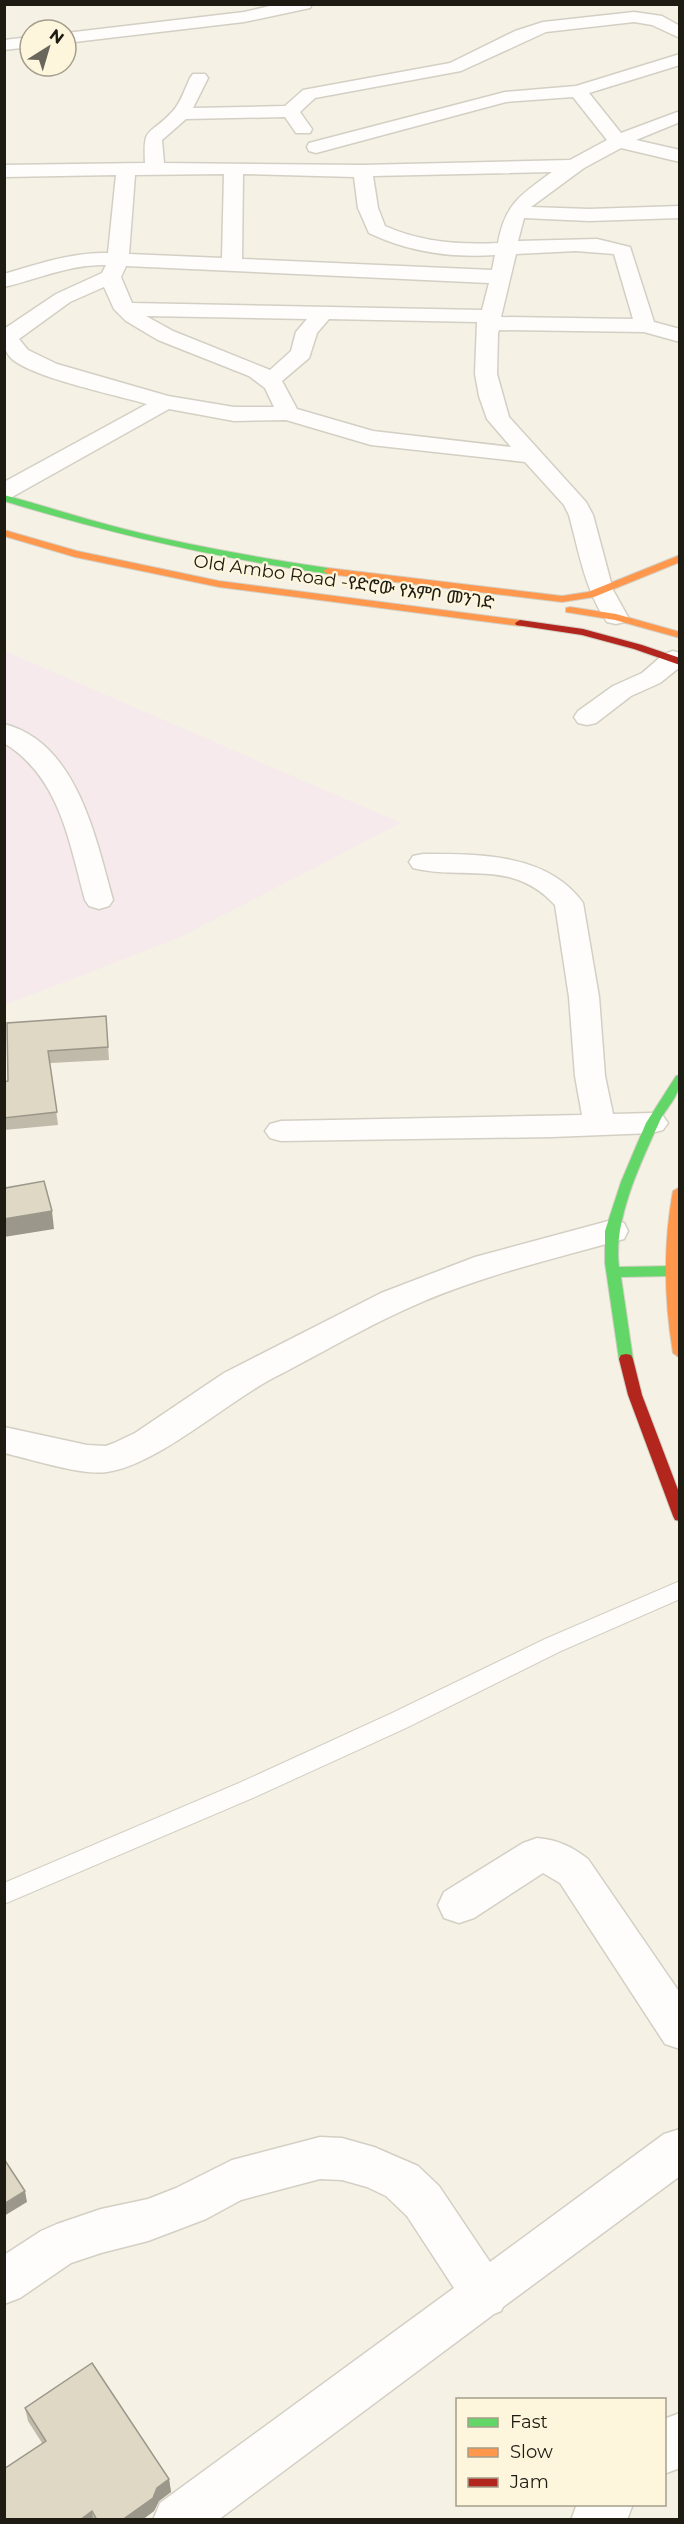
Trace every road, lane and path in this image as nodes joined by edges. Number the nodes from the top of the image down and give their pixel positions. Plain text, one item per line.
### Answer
1 (304, 4) edge
2 (680, 33) edge
3 (78, 37) edge
4 (680, 59) edge
5 (455, 67) junction
6 (199, 78) dead end
7 (578, 91) junction
8 (505, 97) junction
9 (290, 111) junction
10 (181, 114) junction
11 (680, 116) edge
12 (617, 141) junction
13 (316, 147) junction
14 (680, 156) edge
15 (572, 166) junction
16 (234, 168) junction
17 (126, 169) junction
18 (155, 169) junction
19 (325, 170) junction
20 (4, 171) edge
21 (363, 171) junction
22 (517, 212) junction
23 (680, 212) edge
24 (507, 249) junction
25 (232, 266) junction
26 (115, 268) junction
27 (500, 277) junction
28 (4, 281) edge
29 (124, 309) junction
30 (323, 313) junction
31 (488, 320) junction
32 (645, 326) junction
33 (680, 336) edge
34 (6, 338) edge
35 (272, 379) junction
36 (166, 402) junction
37 (287, 413) junction
38 (533, 456) junction
39 (4, 492) edge
40 (4, 498) edge
41 (4, 533) edge
42 (680, 558) edge
43 (239, 571) dead end
44 (562, 599) joint
45 (606, 607) junction
46 (677, 652) edge
47 (587, 717) dead end
48 (4, 732) edge
49 (423, 862) dead end
50 (99, 900) dead end
51 (680, 1079) edge
52 (652, 1123) junction
53 (600, 1125) junction
54 (281, 1131) dead end
55 (680, 1191) edge
56 (612, 1231) junction
57 (672, 1271) junction
58 (613, 1272) junction
59 (680, 1353) edge
60 (4, 1440) edge
61 (680, 1516) edge
62 (680, 1589) edge
63 (4, 1894) edge
64 (459, 1905) dead end
65 (680, 2030) edge
66 (680, 2149) edge
67 (4, 2282) edge
68 (485, 2295) junction
69 (680, 2437) edge
70 (666, 2448) edge
71 (608, 2506) edge
72 (177, 2520) edge
73 (595, 2520) edge

1 - 3 street
2 - 5 street
4 - 7 street
5 - 8 street
5 - 9 street
6 - 10 street
7 - 8 street
7 - 12 street
8 - 13 street
9 - 10 street
9 - 13 street
10 - 18 street
11 - 12 street
12 - 14 street
12 - 15 street
13 - 19 street
15 - 21 street
15 - 22 street
16 - 18 street
16 - 19 street
16 - 25 street
17 - 18 street
17 - 20 street
17 - 26 street
19 - 21 street
21 - 24 street
22 - 23 street
22 - 24 street
24 - 27 street
24 - 32 street
25 - 26 street
25 - 27 street
26 - 28 street
26 - 29 street
26 - 34 street
27 - 31 street
29 - 30 street
29 - 35 street
30 - 31 street
30 - 35 street
31 - 32 street
31 - 38 street
32 - 33 street
34 - 36 street
35 - 37 street
36 - 37 street
36 - 39 street
37 - 38 street
38 - 45 street
40 - 44 main road
41 - 46 main road, Old Ambo Road -የድሮው የአምቦ መንገድ
42 - 45 main road
43 - 45 main road, Old Ambo Road -የድሮው የአምቦ መንገድ
44 - 45 street
45 - 46 main road, Old Ambo Road -የድሮው የአምቦ መንገድ
46 - 47 street
48 - 50 street
49 - 53 street
51 - 52 main road
52 - 53 street
52 - 56 main road
53 - 54 street
55 - 57 main road
56 - 58 main road
56 - 60 street
57 - 58 main road
57 - 59 main road
58 - 61 main road
62 - 63 lane
64 - 65 street
66 - 68 street
67 - 68 street
68 - 72 street
69 - 70 street
71 - 73 street

